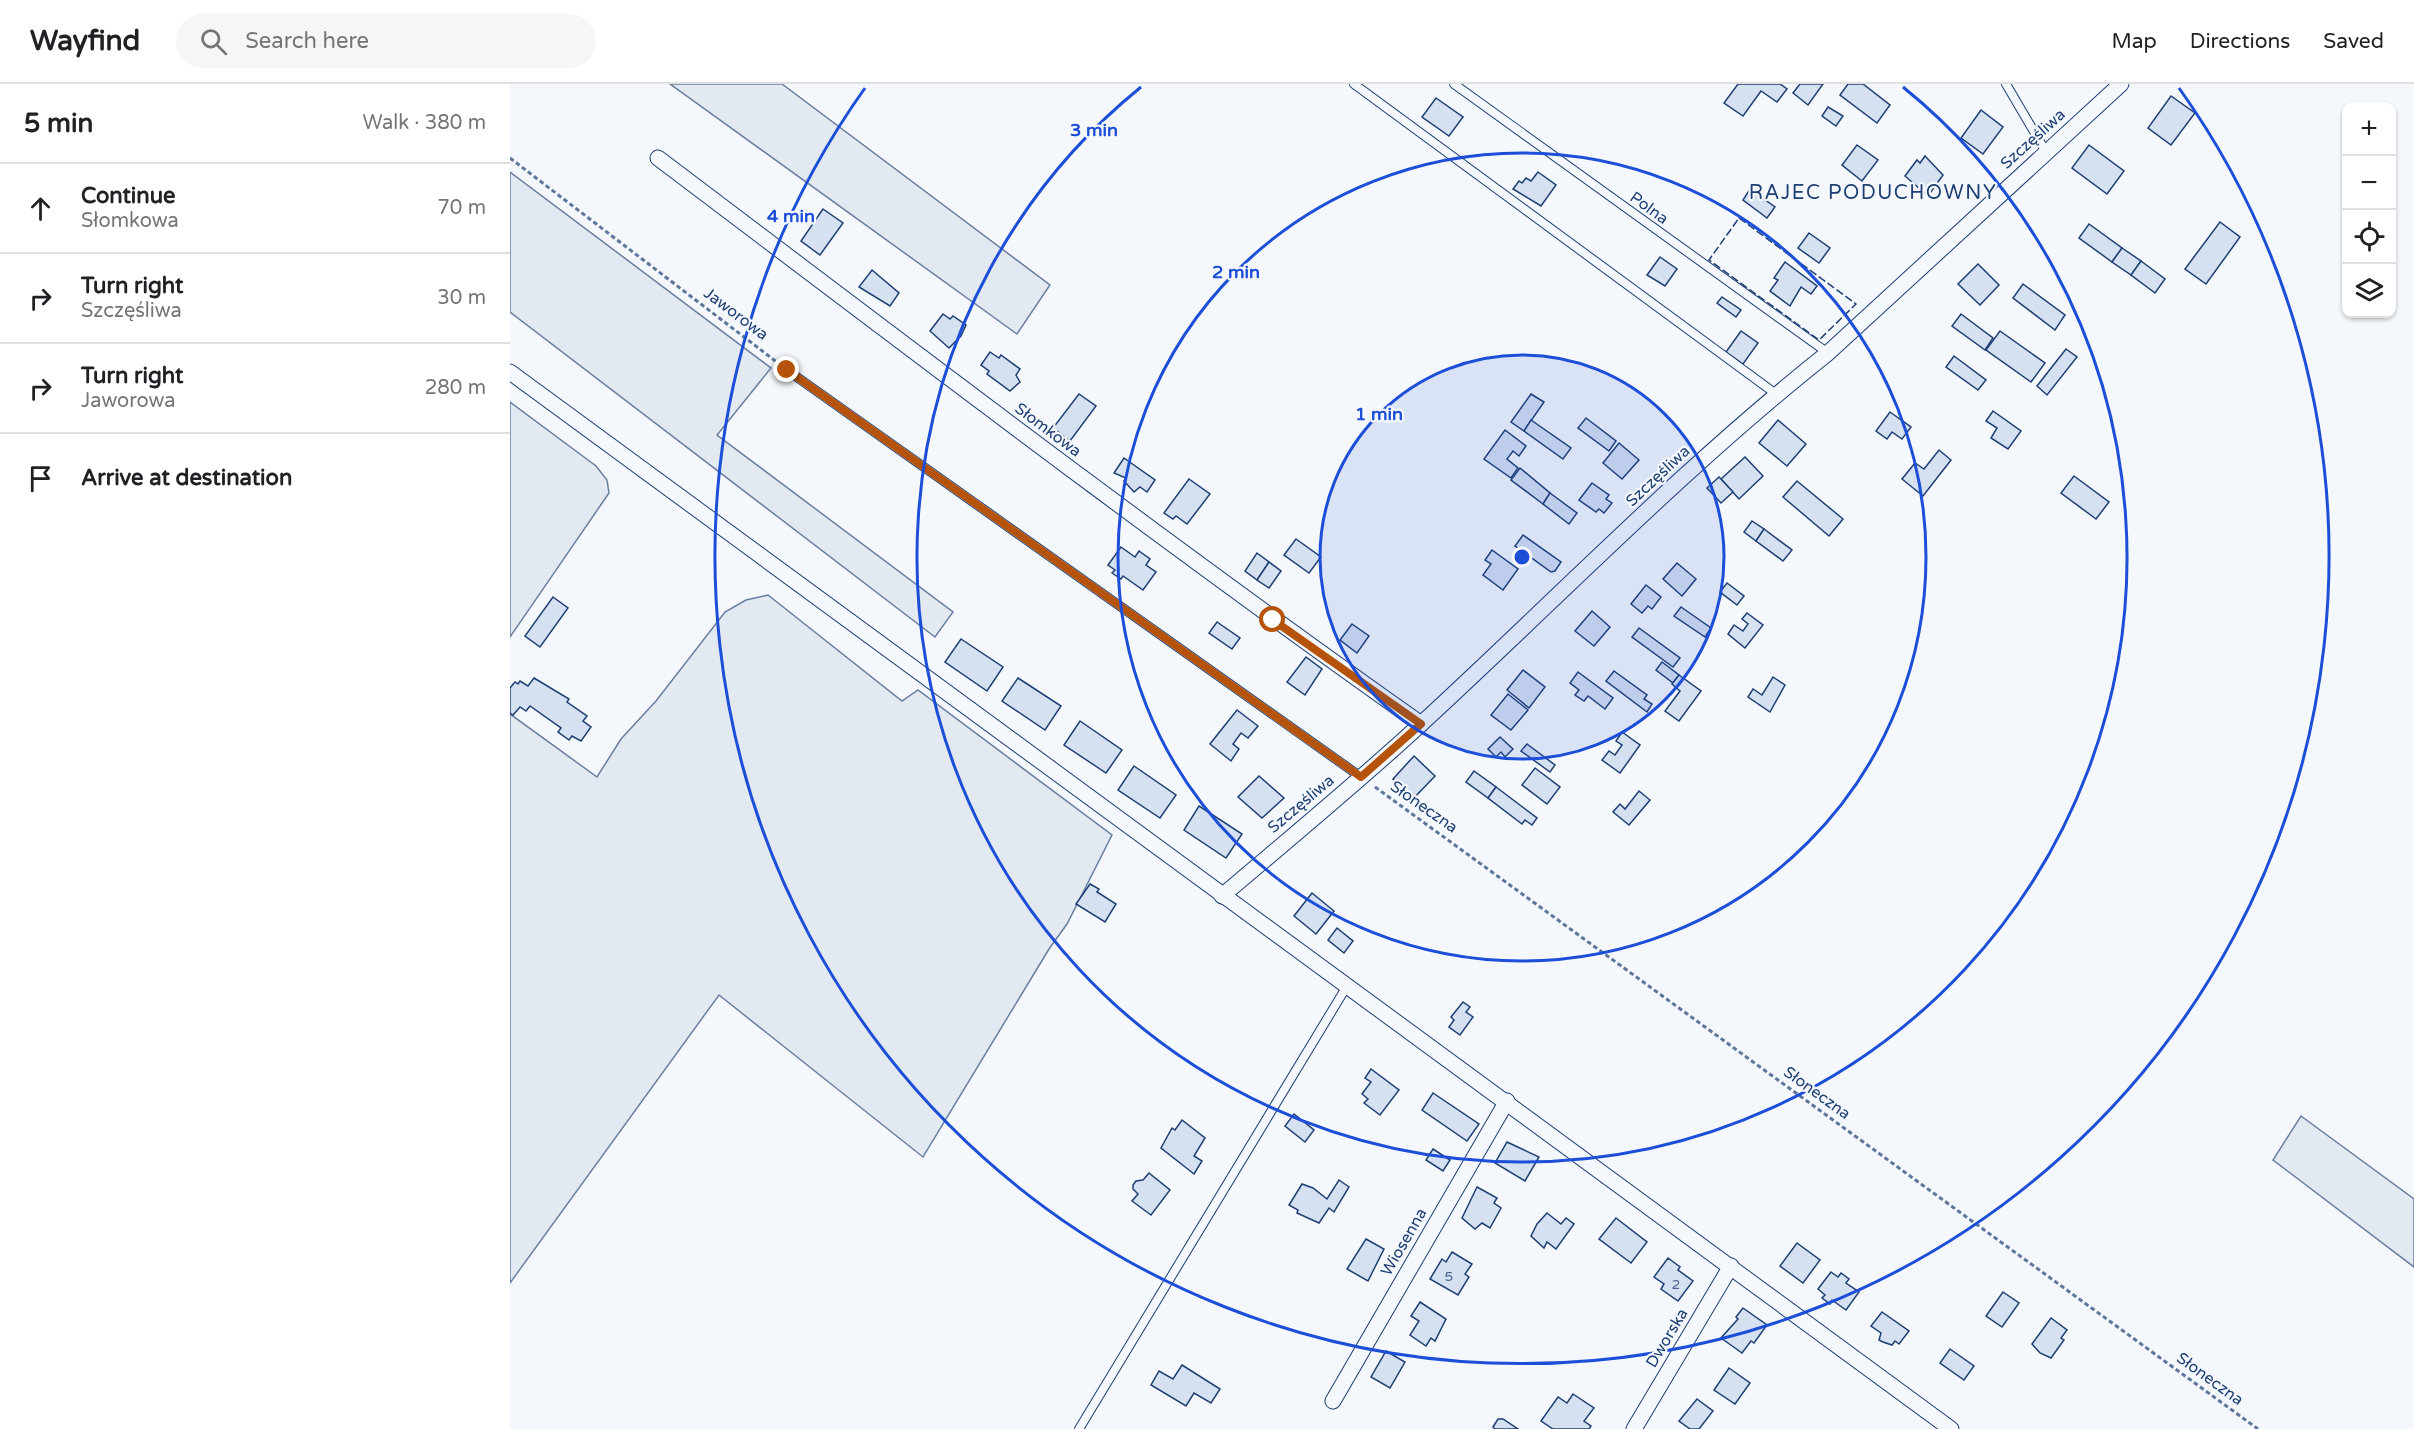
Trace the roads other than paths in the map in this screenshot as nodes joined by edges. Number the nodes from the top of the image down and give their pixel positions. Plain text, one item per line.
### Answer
1 (1354, 84) edge
2 (1454, 84) edge
3 (2006, 84) edge
4 (2121, 84) edge
5 (2046, 152) junction
6 (658, 158) dead end
7 (1828, 353) junction
8 (787, 370) road end
9 (510, 372) edge
10 (1776, 394) junction
11 (1421, 724) junction
12 (1361, 777) junction
13 (1222, 896) junction
14 (1347, 986) junction
15 (1507, 1101) junction
16 (1731, 1266) junction
17 (1333, 1401) dead end
18 (1079, 1429) edge
19 (1634, 1429) edge
20 (1951, 1429) edge

1 - 10 lane
2 - 7 lane, Polna
3 - 5 lane
4 - 5 street, Szczęśliwa
5 - 7 street, Szczęśliwa
6 - 11 street, Słomkowa
7 - 10 street, Szczęśliwa
8 - 12 lane
9 - 13 street
10 - 11 street, Szczęśliwa
11 - 12 street, Szczęśliwa
12 - 13 street, Szczęśliwa
13 - 14 street
14 - 15 street
14 - 18 lane
15 - 16 street
15 - 17 street, Wiosenna
16 - 19 street, Dworska
16 - 20 street

